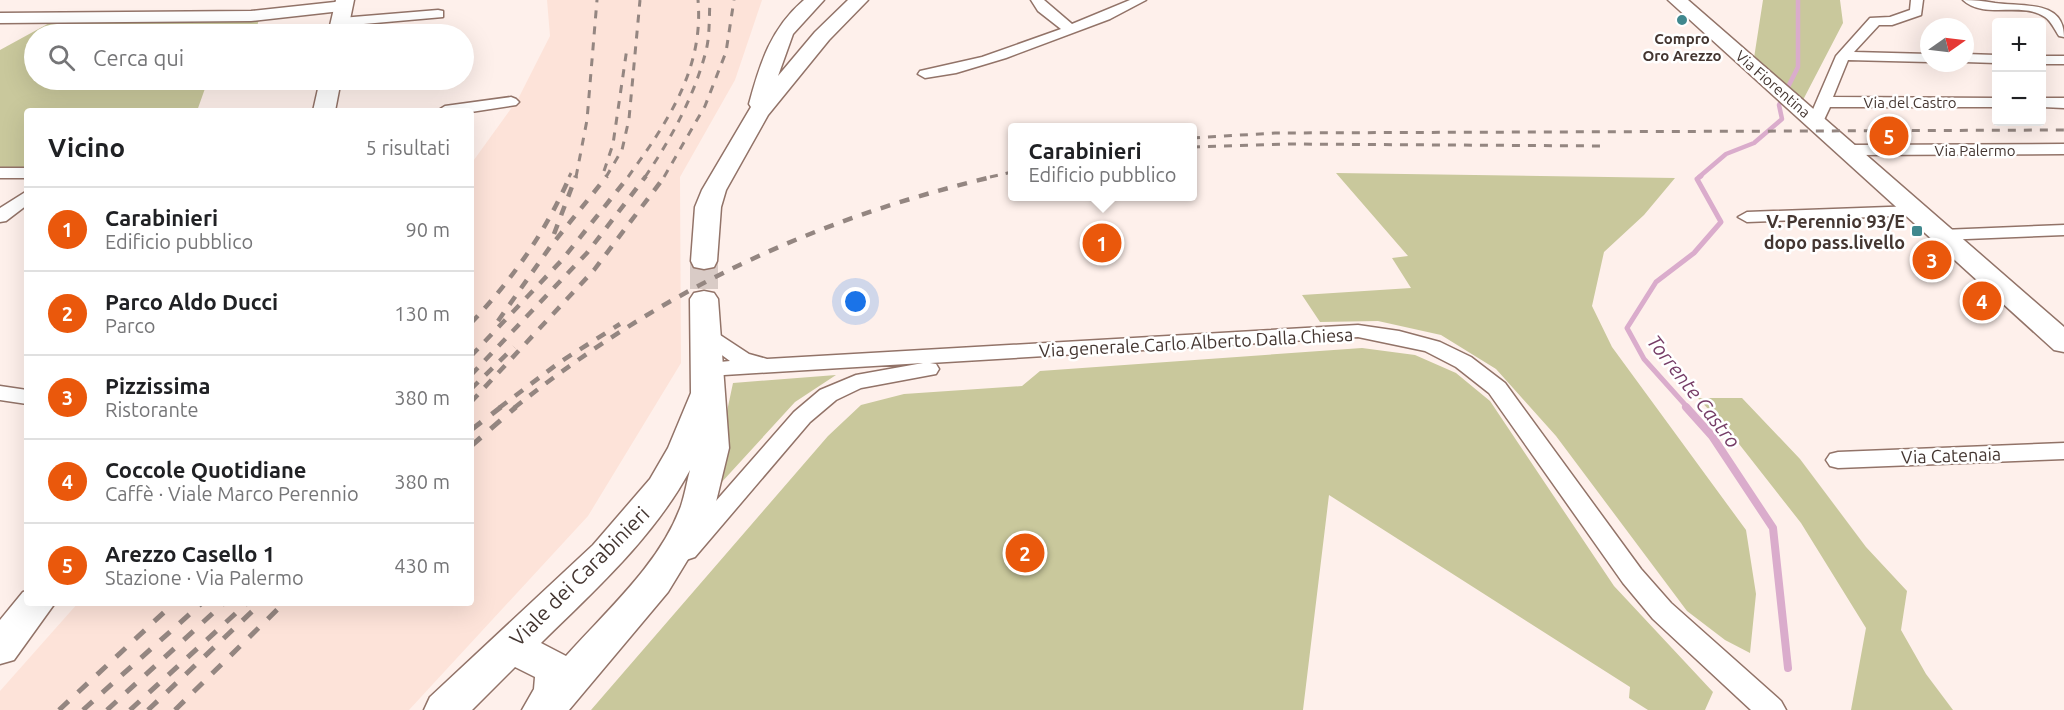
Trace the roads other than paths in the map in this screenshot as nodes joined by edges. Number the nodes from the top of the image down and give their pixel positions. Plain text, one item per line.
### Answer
1 (814, 0) edge
2 (822, 0) edge
3 (1037, 0) edge
4 (1140, 0) edge
5 (1677, 0) edge
6 (1917, 0) edge
7 (1969, 0) edge
8 (852, 6) edge
9 (306, 9) junction
10 (341, 12) edge
11 (0, 13) edge
12 (438, 14) dead end
13 (0, 18) edge
14 (1071, 30) junction
15 (2064, 33) edge
16 (1843, 56) junction
17 (1920, 58) edge
18 (1974, 58) edge
19 (1992, 59) edge
20 (2046, 60) edge
21 (2064, 60) edge
22 (925, 74) dead end
23 (328, 90) edge
24 (511, 102) dead end
25 (1992, 103) edge
26 (2046, 103) edge
27 (2064, 103) edge
28 (325, 108) edge
29 (467, 108) edge
30 (1820, 111) junction
31 (758, 112) junction
32 (2064, 149) edge
33 (1849, 150) junction
34 (0, 173) edge
35 (24, 173) edge
36 (24, 198) edge
37 (1916, 211) junction
38 (0, 217) edge
39 (1747, 217) dead end
40 (2064, 230) edge
41 (1942, 235) junction
42 (704, 261) tunnel mouth
43 (704, 299) tunnel mouth
44 (2052, 322) edge
45 (707, 335) junction
46 (2064, 344) edge
47 (968, 356) junction
48 (779, 365) junction
49 (708, 381) junction
50 (0, 393) edge
51 (24, 397) edge
52 (2064, 451) edge
53 (1838, 460) dead end
54 (655, 582) junction
55 (34, 606) edge
56 (510, 646) junction
57 (0, 648) edge
58 (545, 707) edge
59 (445, 710) edge
60 (1771, 710) edge

1 - 31 main road
2 - 8 main road
3 - 14 street
4 - 14 street
5 - 30 main road, Via Fiorentina
6 - 16 street
7 - 15 street
8 - 31 main road
9 - 10 street
9 - 11 street
9 - 13 street
10 - 12 street
14 - 22 street
16 - 17 street
16 - 30 street
18 - 19 street
20 - 21 street
23 - 28 main road
24 - 29 street
25 - 30 street, Via del Castro
26 - 27 street
30 - 33 main road, Via Fiorentina
31 - 42 main road
32 - 33 street, Via Palermo
33 - 37 main road, Via Fiorentina
34 - 35 street
36 - 38 street
37 - 39 street
37 - 41 main road, Via Fiorentina
40 - 41 street
41 - 44 main road, Via Fiorentina
43 - 45 main road, Viale dei Carabinieri
44 - 46 main road, Via Fiorentina
45 - 48 street, Via generale Carlo Alberto Dalla Chiesa
45 - 49 main road, Viale dei Carabinieri
47 - 48 street, Via generale Carlo Alberto Dalla Chiesa
47 - 54 street
47 - 60 street, Via generale Carlo Alberto Dalla Chiesa
48 - 49 street, Via generale Carlo Alberto Dalla Chiesa
49 - 54 main road, Viale dei Carabinieri
49 - 56 main road, Viale dei Carabinieri
50 - 51 street
52 - 53 street, Via Catenaia
54 - 58 main road, Viale dei Carabinieri
55 - 57 main road
56 - 58 main road
56 - 59 main road, Viale dei Carabinieri

